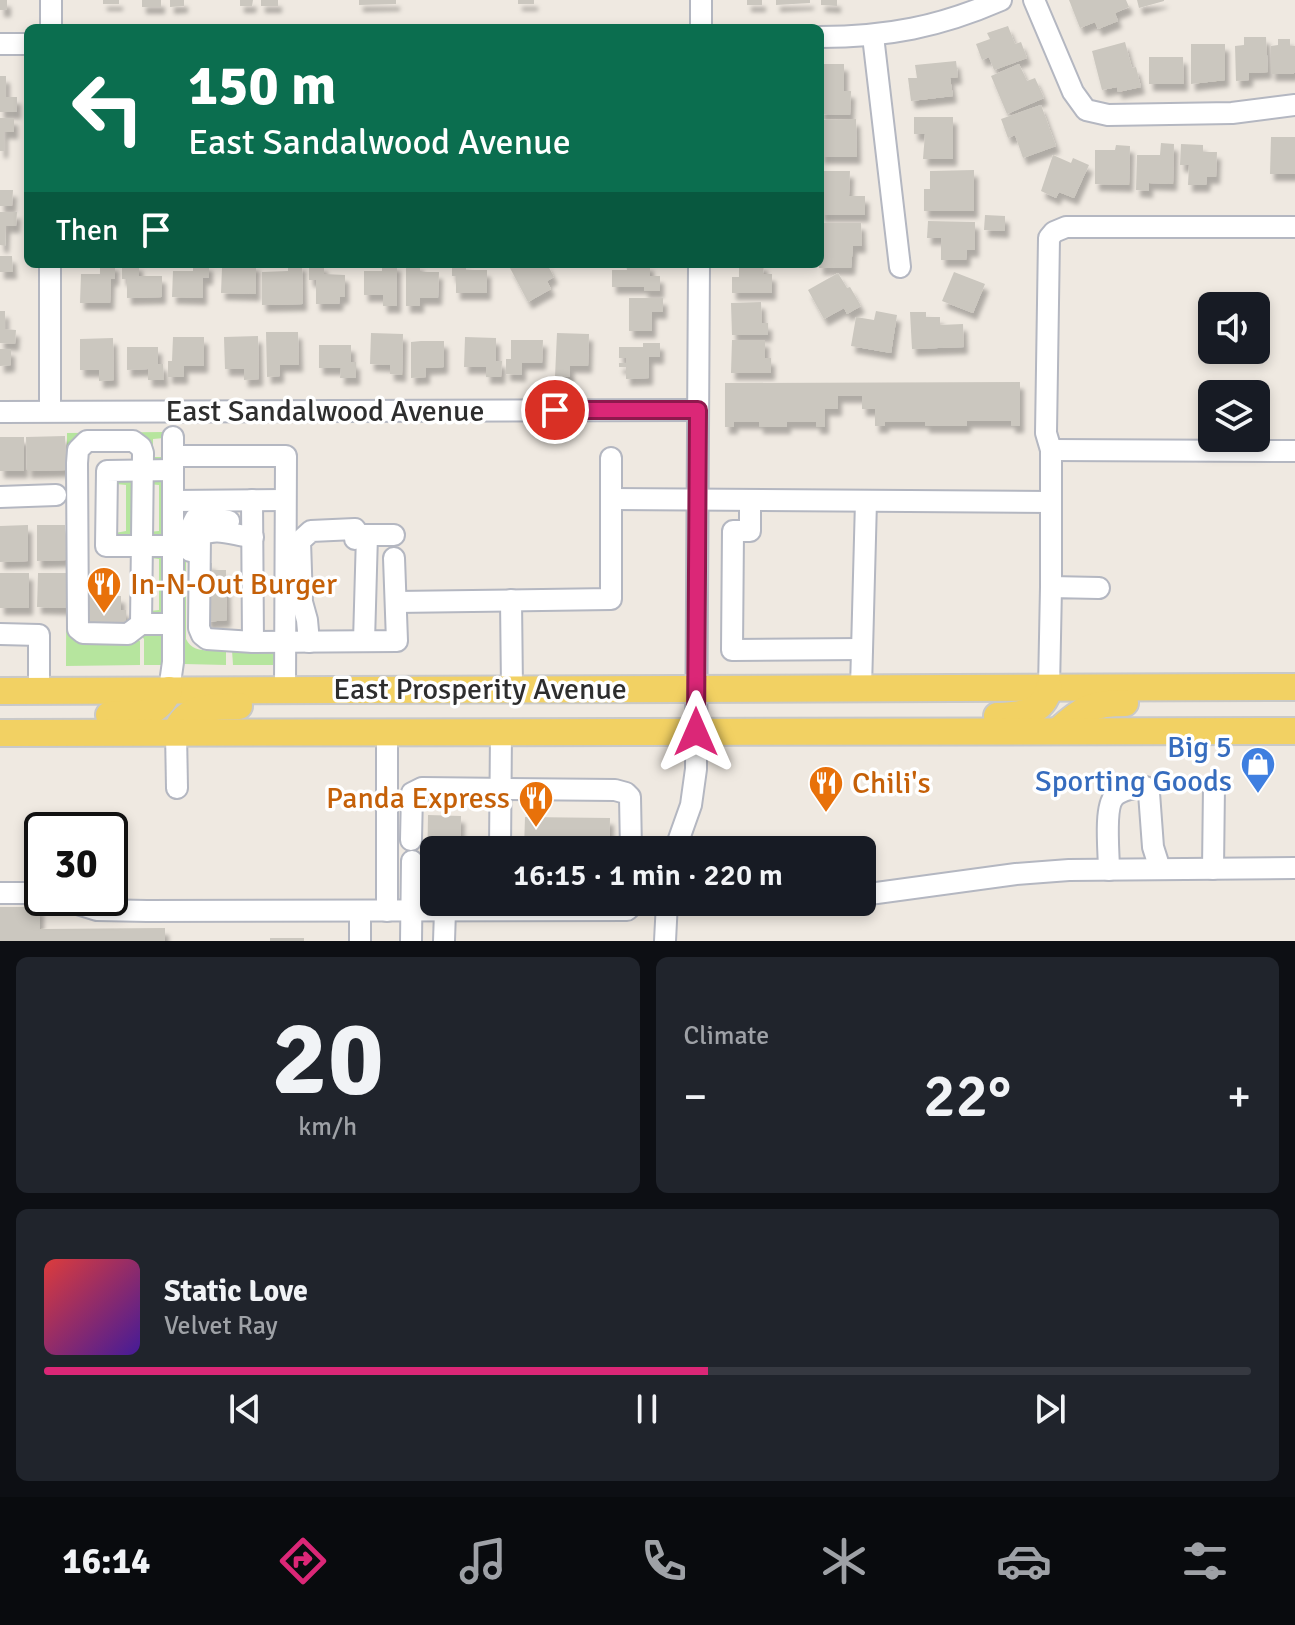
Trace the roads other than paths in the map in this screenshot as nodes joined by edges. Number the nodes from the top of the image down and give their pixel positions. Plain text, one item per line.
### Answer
1 (51, 0) edge
2 (701, 0) edge
3 (1001, 0) edge
4 (1034, 0) edge
5 (51, 24) edge
6 (701, 24) edge
7 (873, 36) junction
8 (824, 37) edge
9 (0, 44) edge
10 (24, 44) edge
11 (1295, 105) edge
12 (1295, 227) edge
13 (900, 267) dead end
14 (50, 268) edge
15 (699, 268) edge
16 (698, 410) junction
17 (50, 411) junction
18 (0, 412) edge
19 (1051, 450) junction
20 (1295, 451) edge
21 (173, 454) junction
22 (611, 458) dead end
23 (142, 470) junction
24 (56, 495) dead end
25 (0, 497) edge
26 (611, 499) junction
27 (252, 500) junction
28 (285, 500) junction
29 (698, 500) junction
30 (173, 501) junction
31 (750, 501) junction
32 (866, 501) junction
33 (1051, 502) junction
34 (252, 531) junction
35 (363, 535) junction
36 (394, 535) dead end
37 (141, 546) junction
38 (173, 546) junction
39 (394, 558) dead end
40 (1051, 587) junction
41 (1099, 588) dead end
42 (511, 600) junction
43 (396, 602) junction
44 (141, 624) junction
45 (173, 624) junction
46 (0, 634) edge
47 (364, 641) junction
48 (253, 642) junction
49 (285, 642) junction
50 (309, 642) junction
51 (862, 649) junction
52 (1295, 687) edge
53 (861, 688) junction
54 (1049, 688) junction
55 (296, 689) junction
56 (512, 689) junction
57 (696, 689) junction
58 (169, 690) junction
59 (0, 691) edge
60 (39, 691) junction
61 (1295, 694) edge
62 (856, 730) junction
63 (1059, 730) junction
64 (387, 731) junction
65 (1295, 731) edge
66 (33, 732) junction
67 (176, 732) junction
68 (501, 732) junction
69 (696, 732) junction
70 (0, 733) edge
71 (1214, 786) dead end
72 (177, 788) dead end
73 (501, 789) junction
74 (500, 836) edge
75 (631, 836) edge
76 (679, 836) edge
77 (1295, 868) edge
78 (1160, 869) junction
79 (1213, 869) junction
80 (1109, 870) junction
81 (0, 893) edge
82 (24, 893) edge
83 (876, 893) edge
84 (128, 910) edge
85 (360, 911) junction
86 (387, 911) junction
87 (411, 911) junction
88 (420, 911) edge
89 (445, 916) edge
90 (665, 916) edge
91 (360, 941) edge
92 (411, 941) edge
93 (444, 941) edge
94 (665, 941) edge

1 - 5 street
2 - 6 street
3 - 7 street
4 - 11 street
7 - 8 street
7 - 13 street
9 - 10 street
12 - 19 street
14 - 17 street
15 - 16 street
16 - 17 street, East Sandalwood Avenue
16 - 29 street
17 - 18 street, East Sandalwood Avenue
19 - 20 street
19 - 33 street
21 - 23 street
21 - 28 street
21 - 30 street
22 - 26 street
23 - 37 street
23 - 37 street
23 - 44 street
24 - 25 street
26 - 29 street
26 - 42 street
27 - 28 street
27 - 30 street
27 - 34 street
28 - 49 street
29 - 31 street
29 - 57 street
30 - 38 street
31 - 32 street
31 - 51 street
32 - 33 street
32 - 51 street
33 - 40 street
34 - 48 street
34 - 48 street
35 - 36 street
35 - 47 street
35 - 50 street
37 - 38 street
37 - 44 street
38 - 45 street
39 - 43 street
40 - 41 street
40 - 54 street
42 - 43 street
42 - 56 street
43 - 47 street
44 - 45 street
45 - 58 street
46 - 60 street
47 - 50 street
48 - 49 street
49 - 50 street
49 - 55 street
51 - 53 street
52 - 54 main road, East Prosperity Avenue
53 - 54 main road, East Prosperity Avenue
53 - 57 main road, East Prosperity Avenue
54 - 62 main road
55 - 56 main road, East Prosperity Avenue
55 - 58 main road, East Prosperity Avenue
55 - 67 main road
56 - 57 main road, East Prosperity Avenue
57 - 69 street
58 - 60 main road, East Prosperity Avenue
58 - 66 main road
59 - 60 main road, East Prosperity Avenue
61 - 63 main road
62 - 63 main road, East Prosperity Avenue
62 - 69 main road, East Prosperity Avenue
63 - 65 main road, East Prosperity Avenue
64 - 67 main road, East Prosperity Avenue
64 - 68 main road, East Prosperity Avenue
64 - 86 street
66 - 67 main road, East Prosperity Avenue
66 - 70 main road, East Prosperity Avenue
67 - 72 street
68 - 69 main road, East Prosperity Avenue
68 - 73 street
69 - 76 street
71 - 79 street
73 - 74 street
73 - 75 street
73 - 87 street
77 - 79 street
78 - 79 street
78 - 80 street
78 - 80 street
80 - 83 street
81 - 82 street
84 - 85 street
85 - 86 street
85 - 91 street
86 - 87 street
87 - 88 street
87 - 92 street
89 - 93 street
90 - 94 street

